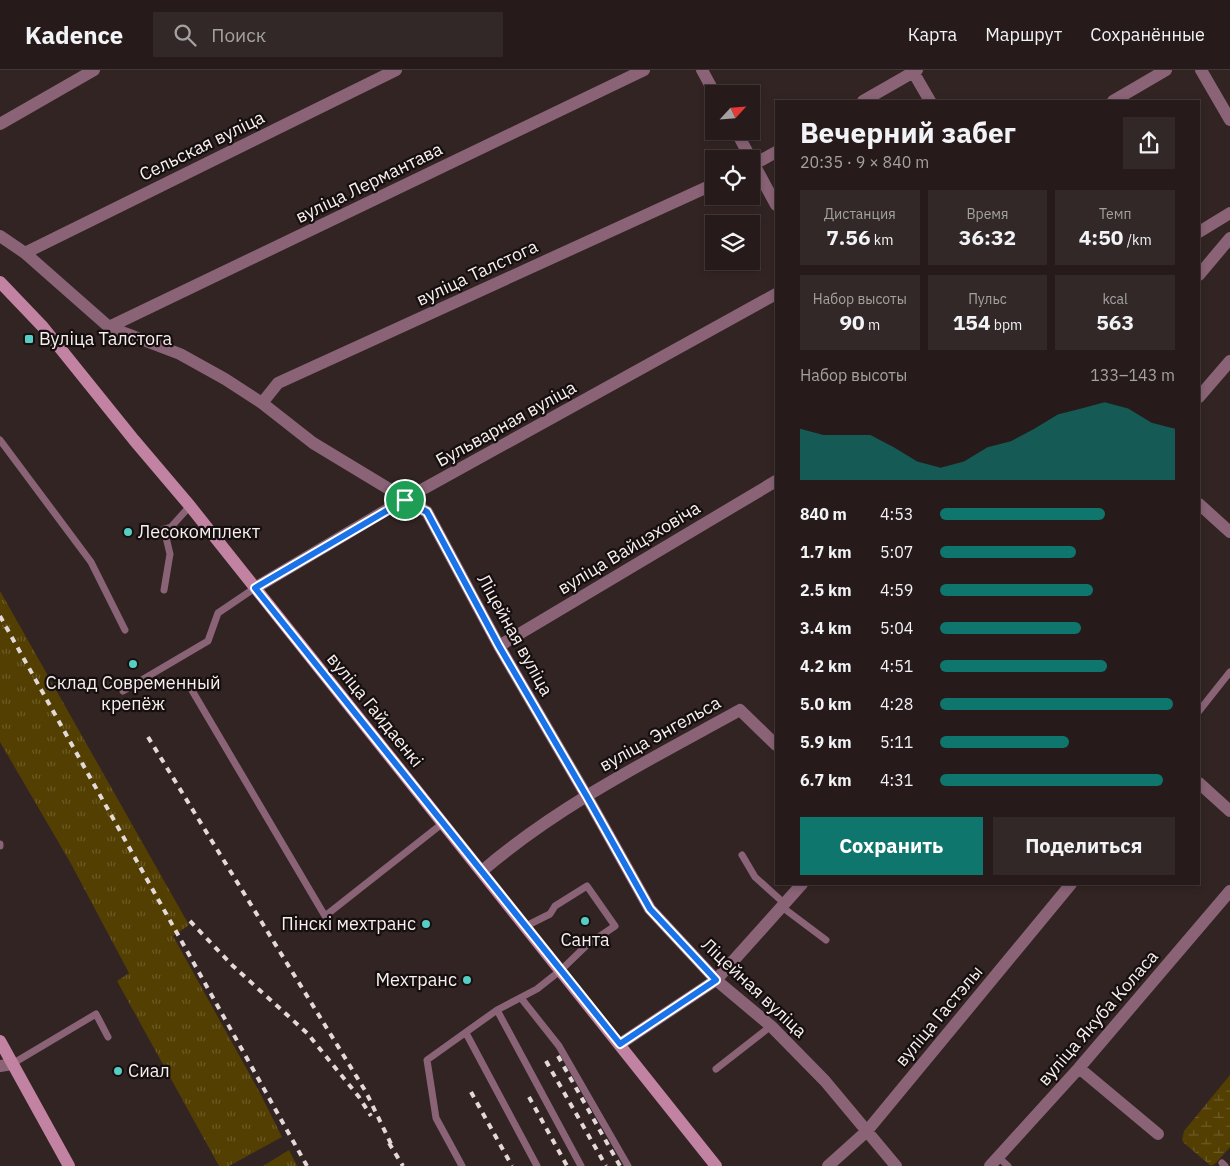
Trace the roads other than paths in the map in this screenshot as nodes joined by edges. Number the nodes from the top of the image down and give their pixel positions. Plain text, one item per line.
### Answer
1 (94, 70) edge
2 (396, 70) edge
3 (644, 70) edge
4 (702, 70) edge
5 (1166, 70) edge
6 (1202, 70) edge
7 (914, 71) edge
8 (710, 85) edge
9 (865, 100) edge
10 (929, 100) edge
11 (1115, 100) edge
12 (1230, 120) edge
13 (0, 124) edge
14 (775, 153) edge
15 (760, 162) edge
16 (760, 178) edge
17 (705, 188) edge
18 (775, 203) edge
19 (1230, 213) edge
20 (1200, 231) edge
21 (0, 236) edge
22 (1230, 238) edge
23 (25, 253) junction
24 (1200, 274) edge
25 (1, 285) edge
26 (775, 295) edge
27 (109, 327) junction
28 (1230, 361) edge
29 (1200, 396) edge
30 (262, 403) junction
31 (0, 440) edge
32 (775, 482) edge
33 (405, 500) junction
34 (1200, 505) edge
35 (190, 506) junction
36 (1230, 532) edge
37 (255, 588) junction
38 (164, 590) dead end
39 (125, 630) dead end
40 (499, 646) junction
41 (1230, 672) edge
42 (190, 687) dead end
43 (124, 691) dead end
44 (1200, 709) edge
45 (775, 744) edge
46 (1200, 784) edge
47 (586, 795) junction
48 (1230, 810) edge
49 (443, 823) junction
50 (742, 855) dead end
51 (482, 871) junction
52 (801, 885) edge
53 (1071, 885) edge
54 (1230, 891) edge
55 (783, 906) junction
56 (526, 926) junction
57 (826, 940) dead end
58 (561, 970) junction
59 (716, 980) junction
60 (521, 998) junction
61 (497, 1010) junction
62 (770, 1026) junction
63 (466, 1032) junction
64 (108, 1037) dead end
65 (0, 1041) edge
66 (620, 1044) junction
67 (6, 1065) edge
68 (716, 1068) dead end
69 (1079, 1068) junction
70 (866, 1131) junction
71 (1158, 1134) dead end
72 (994, 1161) edge
73 (69, 1166) edge
74 (462, 1166) edge
75 (537, 1166) edge
76 (581, 1166) edge
77 (628, 1166) edge
78 (716, 1166) edge
79 (828, 1166) edge
80 (896, 1166) edge
81 (1008, 1166) edge

1 - 13 street
2 - 23 street, Сельская вуліца
3 - 27 street, вуліца Лермантава
4 - 8 street
5 - 11 street
6 - 12 street
7 - 9 street
7 - 10 street
14 - 15 street
16 - 18 street
17 - 30 street, вуліца Талстога
19 - 20 street
21 - 23 street, Ліцейная вуліца
22 - 24 street
23 - 27 street, Ліцейная вуліца
25 - 35 street, вуліца Гайдаенкі
26 - 33 street, Бульварная вуліца
27 - 30 street, Ліцейная вуліца
28 - 29 street
30 - 33 street, Ліцейная вуліца
31 - 39 lane
32 - 40 street, вуліца Вайцэховіча
33 - 37 street, Бульварная вуліца
33 - 40 street, Ліцейная вуліца
34 - 36 street
35 - 37 street, вуліца Гайдаенкі
35 - 38 lane
37 - 43 lane
37 - 49 street, вуліца Гайдаенкі
40 - 47 street, Ліцейная вуліца
41 - 44 lane
42 - 49 lane
45 - 47 street, вуліца Энгельса
46 - 48 street
47 - 51 street, вуліца Энгельса
47 - 59 street, Ліцейная вуліца
49 - 51 street, вуліца Гайдаенкі
50 - 55 lane
51 - 56 street, вуліца Гайдаенкі
52 - 55 street
53 - 70 street, вуліца Гастэлы
54 - 69 street, вуліца Якуба Коласа
55 - 57 lane
55 - 59 street
56 - 58 street, вуліца Гайдаенкі
56 - 58 lane
58 - 60 lane
58 - 66 street, вуліца Гайдаенкі
59 - 62 street, Ліцейная вуліца
59 - 66 street
60 - 61 lane
60 - 77 lane
61 - 63 lane
61 - 76 lane
62 - 68 lane
62 - 70 street, Ліцейная вуліца
63 - 74 lane
63 - 75 lane
64 - 67 lane
65 - 67 street
66 - 78 street, вуліца Гайдаенкі
67 - 73 street
69 - 71 street
69 - 72 street, вуліца Якуба Коласа
70 - 79 street, вуліца Гастэлы
70 - 80 street, Ліцейная вуліца
72 - 81 lane

